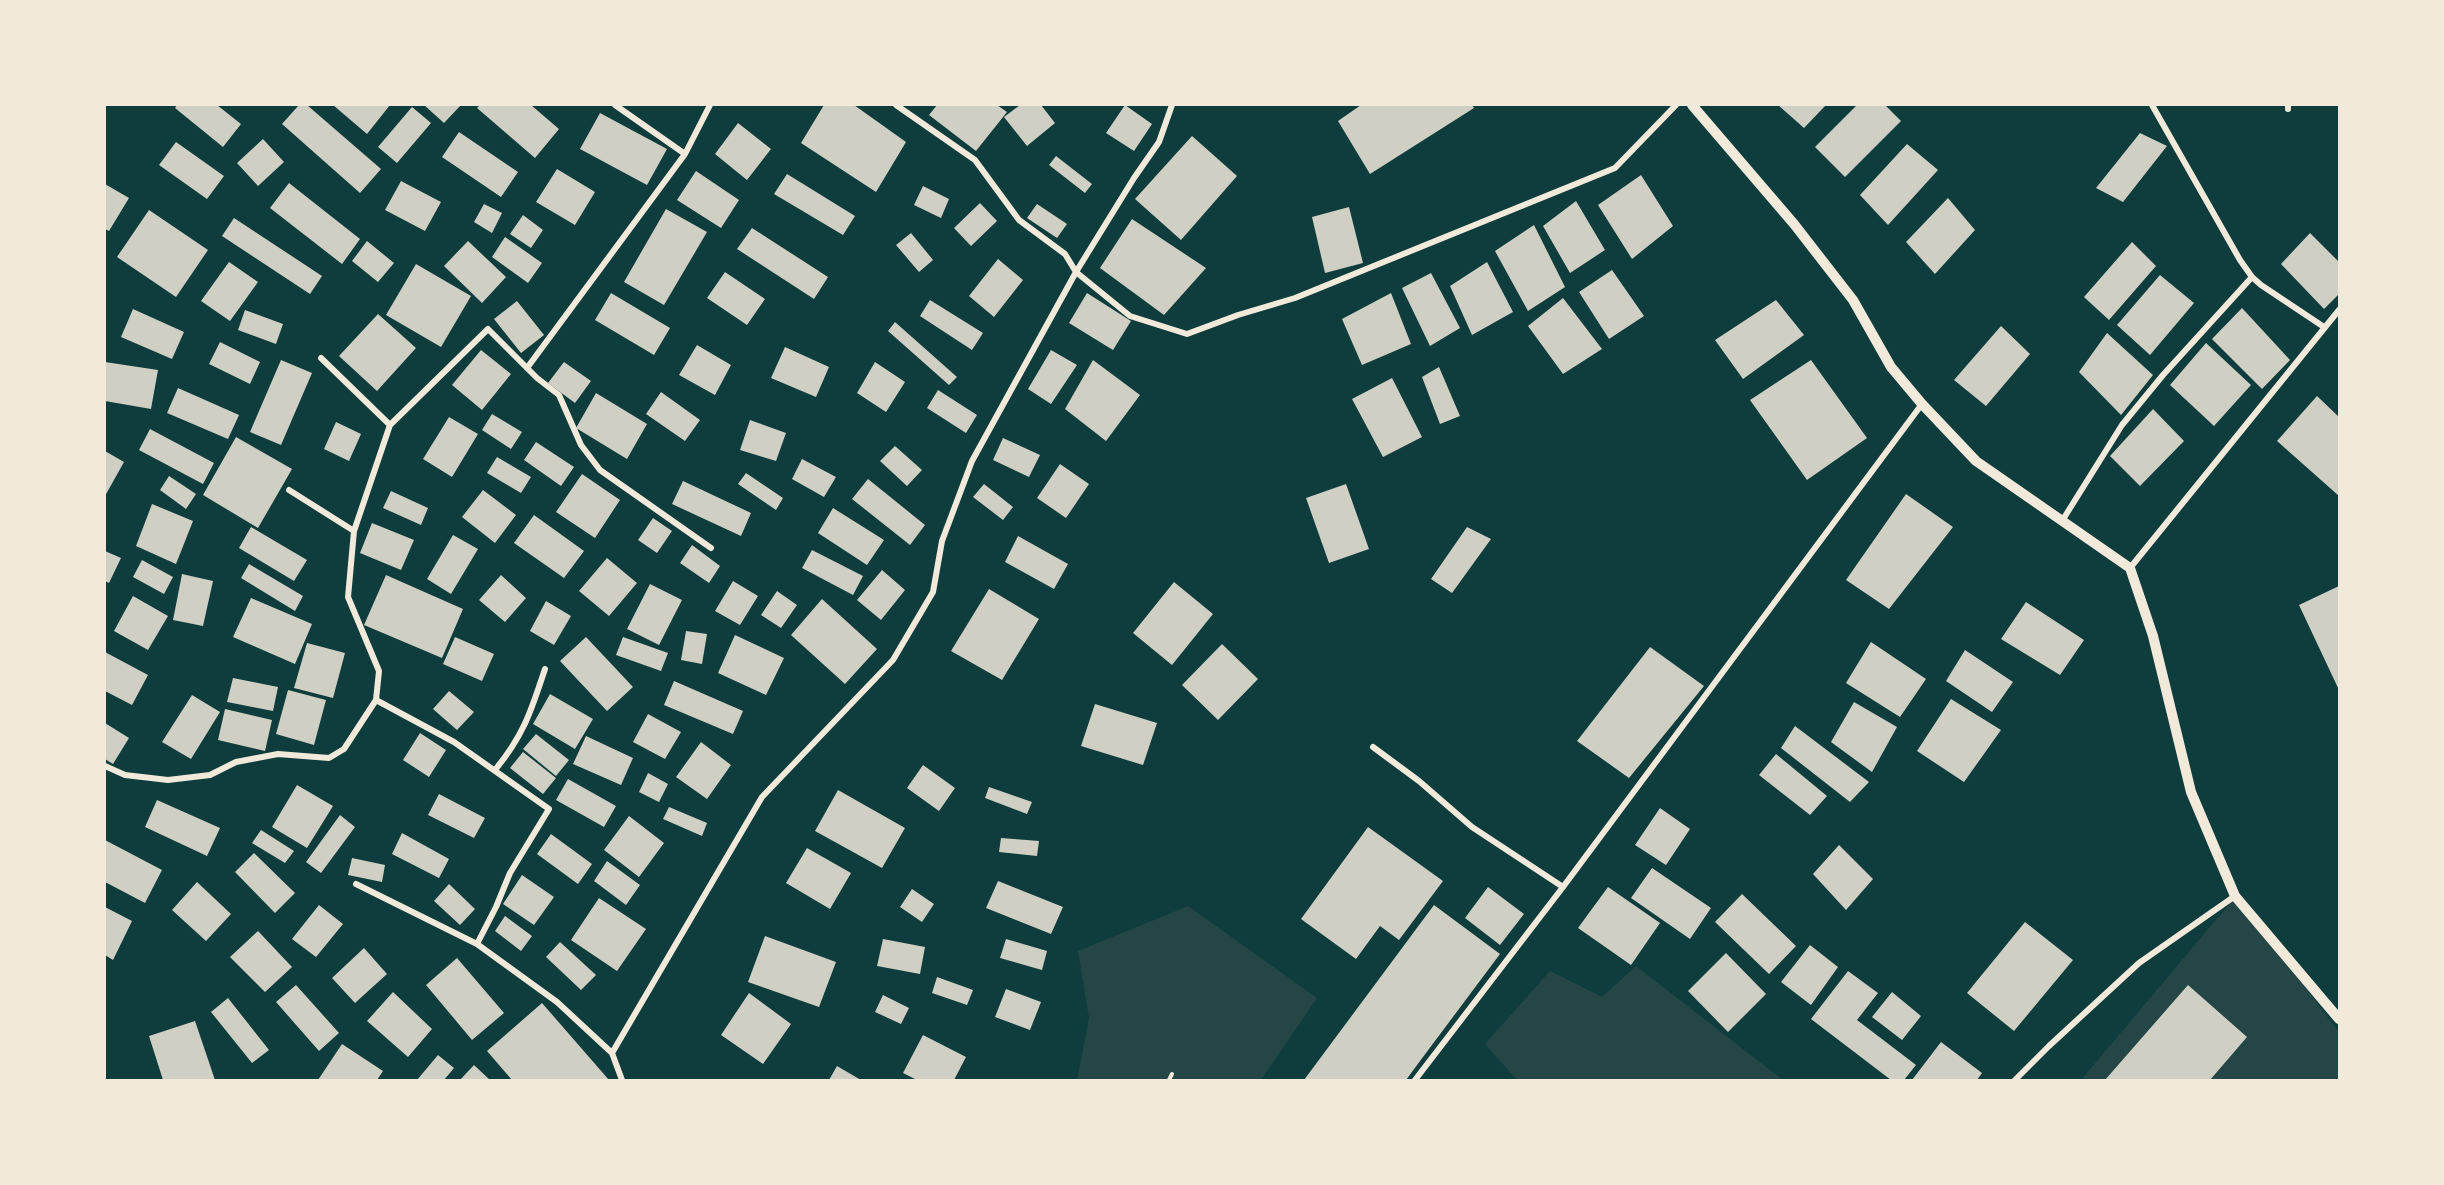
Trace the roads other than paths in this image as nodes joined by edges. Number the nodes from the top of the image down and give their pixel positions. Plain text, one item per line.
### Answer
1 (615, 105) edge
2 (710, 105) edge
3 (896, 105) edge
4 (1172, 105) edge
5 (1676, 105) edge
6 (1692, 105) edge
7 (2152, 105) edge
8 (685, 154) junction
9 (1076, 272) junction
10 (2252, 277) junction
11 (2339, 310) edge
12 (2324, 327) junction
13 (321, 358) dead end
14 (527, 368) junction
15 (1922, 404) junction
16 (390, 425) junction
17 (289, 490) dead end
18 (2062, 521) junction
19 (354, 531) junction
20 (711, 549) dead end
21 (2130, 568) junction
22 (545, 669) dead end
23 (376, 700) junction
24 (1373, 747) dead end
25 (105, 766) edge
26 (495, 770) junction
27 (356, 884) dead end
28 (1563, 887) junction
29 (2235, 896) junction
30 (477, 944) junction
31 (2339, 1019) edge
32 (612, 1053) junction
33 (622, 1080) edge
34 (1415, 1080) edge
35 (2014, 1080) edge

1 - 8 street
2 - 8 street
3 - 9 street
4 - 9 street
5 - 9 street
6 - 15 street
7 - 10 street
8 - 14 street
9 - 32 street
10 - 12 street
10 - 18 street
11 - 12 street
12 - 21 street
13 - 16 street
14 - 16 street
14 - 20 street
15 - 18 street
15 - 28 street
16 - 19 street
17 - 19 street
18 - 21 street
19 - 23 street
21 - 29 street
22 - 26 street
23 - 25 street
23 - 26 street
24 - 28 street
26 - 30 street
27 - 30 street
28 - 34 street
29 - 31 street
29 - 35 street
30 - 32 street
32 - 33 street

